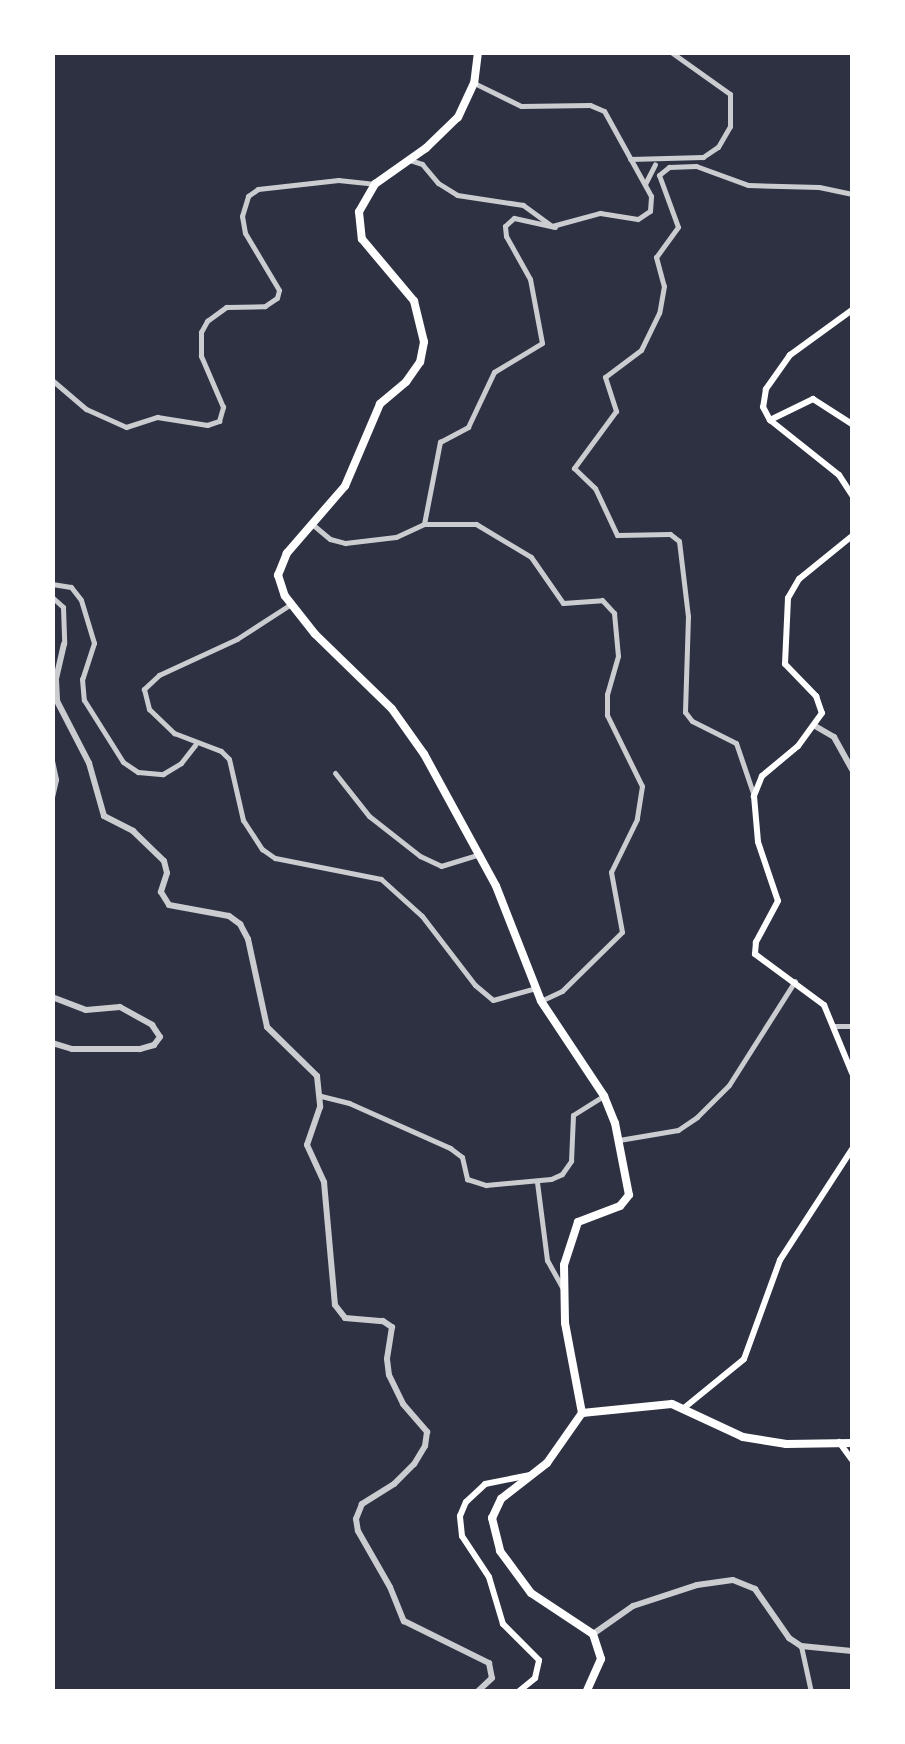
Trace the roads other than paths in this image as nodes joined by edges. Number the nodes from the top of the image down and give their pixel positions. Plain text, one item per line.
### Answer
1 (478, 52) edge
2 (672, 52) edge
3 (474, 83) junction
4 (630, 159) junction
5 (408, 160) junction
6 (674, 160) junction
7 (658, 162) junction
8 (696, 166) junction
9 (376, 184) junction
10 (645, 184) junction
11 (852, 194) edge
12 (558, 227) junction
13 (852, 310) edge
14 (52, 380) edge
15 (770, 420) junction
16 (852, 424) edge
17 (852, 495) edge
18 (312, 524) junction
19 (424, 524) junction
20 (852, 536) edge
21 (52, 584) edge
22 (52, 596) edge
23 (290, 604) junction
24 (64, 644) junction
25 (52, 660) edge
26 (815, 726) junction
27 (196, 744) junction
28 (52, 761) edge
29 (852, 769) edge
30 (335, 773) dead end
31 (754, 796) junction
32 (52, 797) edge
33 (480, 854) junction
34 (795, 981) junction
35 (536, 988) junction
36 (52, 996) edge
37 (541, 1001) junction
38 (834, 1026) junction
39 (852, 1026) edge
40 (52, 1044) edge
41 (852, 1073) edge
42 (321, 1096) junction
43 (604, 1096) junction
44 (618, 1140) junction
45 (852, 1149) edge
46 (537, 1181) junction
47 (563, 1289) junction
48 (684, 1408) junction
49 (582, 1413) junction
50 (840, 1442) junction
51 (852, 1443) edge
52 (852, 1460) edge
53 (534, 1475) junction
54 (593, 1634) junction
55 (801, 1646) junction
56 (852, 1650) edge
57 (477, 1692) edge
58 (518, 1692) edge
59 (586, 1692) edge
60 (811, 1692) edge

1 - 3 main road
2 - 6 street
3 - 4 street
3 - 5 main road
4 - 7 street
4 - 10 street
5 - 9 main road
5 - 12 street
6 - 7 street
6 - 8 street
7 - 10 street
8 - 11 street
8 - 31 street
9 - 14 street
9 - 18 main road
10 - 12 street
12 - 19 street
13 - 15 main road
15 - 16 main road
15 - 17 main road
18 - 19 street
18 - 23 main road
19 - 37 street
20 - 26 main road
21 - 27 street
22 - 24 street
23 - 27 street
23 - 33 main road
24 - 25 street
24 - 42 street
26 - 29 street
26 - 31 main road
27 - 35 street
28 - 32 street
30 - 33 street
31 - 34 main road
33 - 35 main road
34 - 38 main road
34 - 44 street
35 - 37 main road
36 - 40 street
37 - 43 main road
38 - 39 street
38 - 41 main road
42 - 46 street
42 - 57 street
43 - 44 main road
43 - 46 street
44 - 47 main road
45 - 48 main road
46 - 47 street
47 - 49 main road
48 - 49 main road
48 - 50 main road
49 - 53 main road
50 - 51 main road
50 - 52 main road
53 - 54 main road
53 - 58 main road
54 - 55 street
54 - 59 main road
55 - 56 street
55 - 60 street

